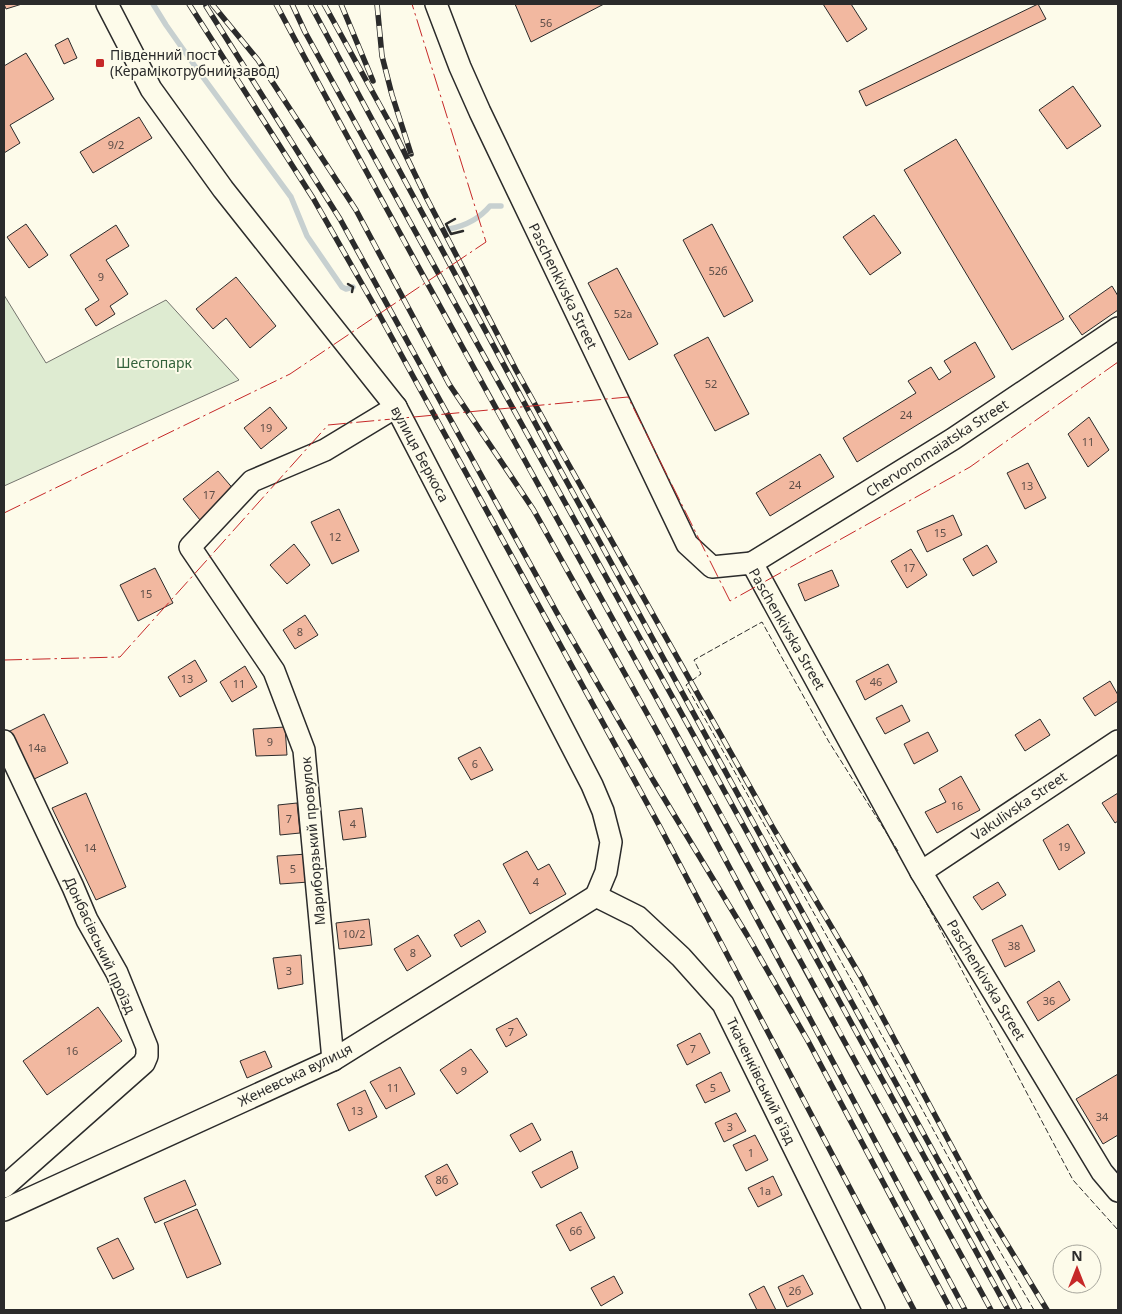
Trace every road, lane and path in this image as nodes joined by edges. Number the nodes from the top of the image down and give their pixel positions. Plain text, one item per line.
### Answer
1 (107, 4) edge
2 (436, 4) edge
3 (1118, 328) edge
4 (396, 407) junction
5 (752, 563) junction
6 (4, 741) edge
7 (1118, 741) edge
8 (921, 872) junction
9 (596, 896) junction
10 (333, 1060) junction
11 (1110, 1167) edge
12 (4, 1187) edge
13 (1118, 1191) edge
14 (4, 1210) edge
15 (873, 1310) edge

1 - 4 street, вулиця Беркоса
2 - 5 street, Paschenkivska Street
3 - 5 street, Chervonomaiatska Street
4 - 9 street, вулиця Беркоса
4 - 10 street, Мариборзький провулок
5 - 8 street, Paschenkivska Street
6 - 12 street, Донбасівський проїзд
7 - 8 street, Vakulivska Street
8 - 11 street, Paschenkivska Street
9 - 10 street, Женевська вулиця
9 - 15 street, Ткаченківський в'їзд
10 - 14 street, Женевська вулиця
11 - 13 street, Paschenkivska Street

